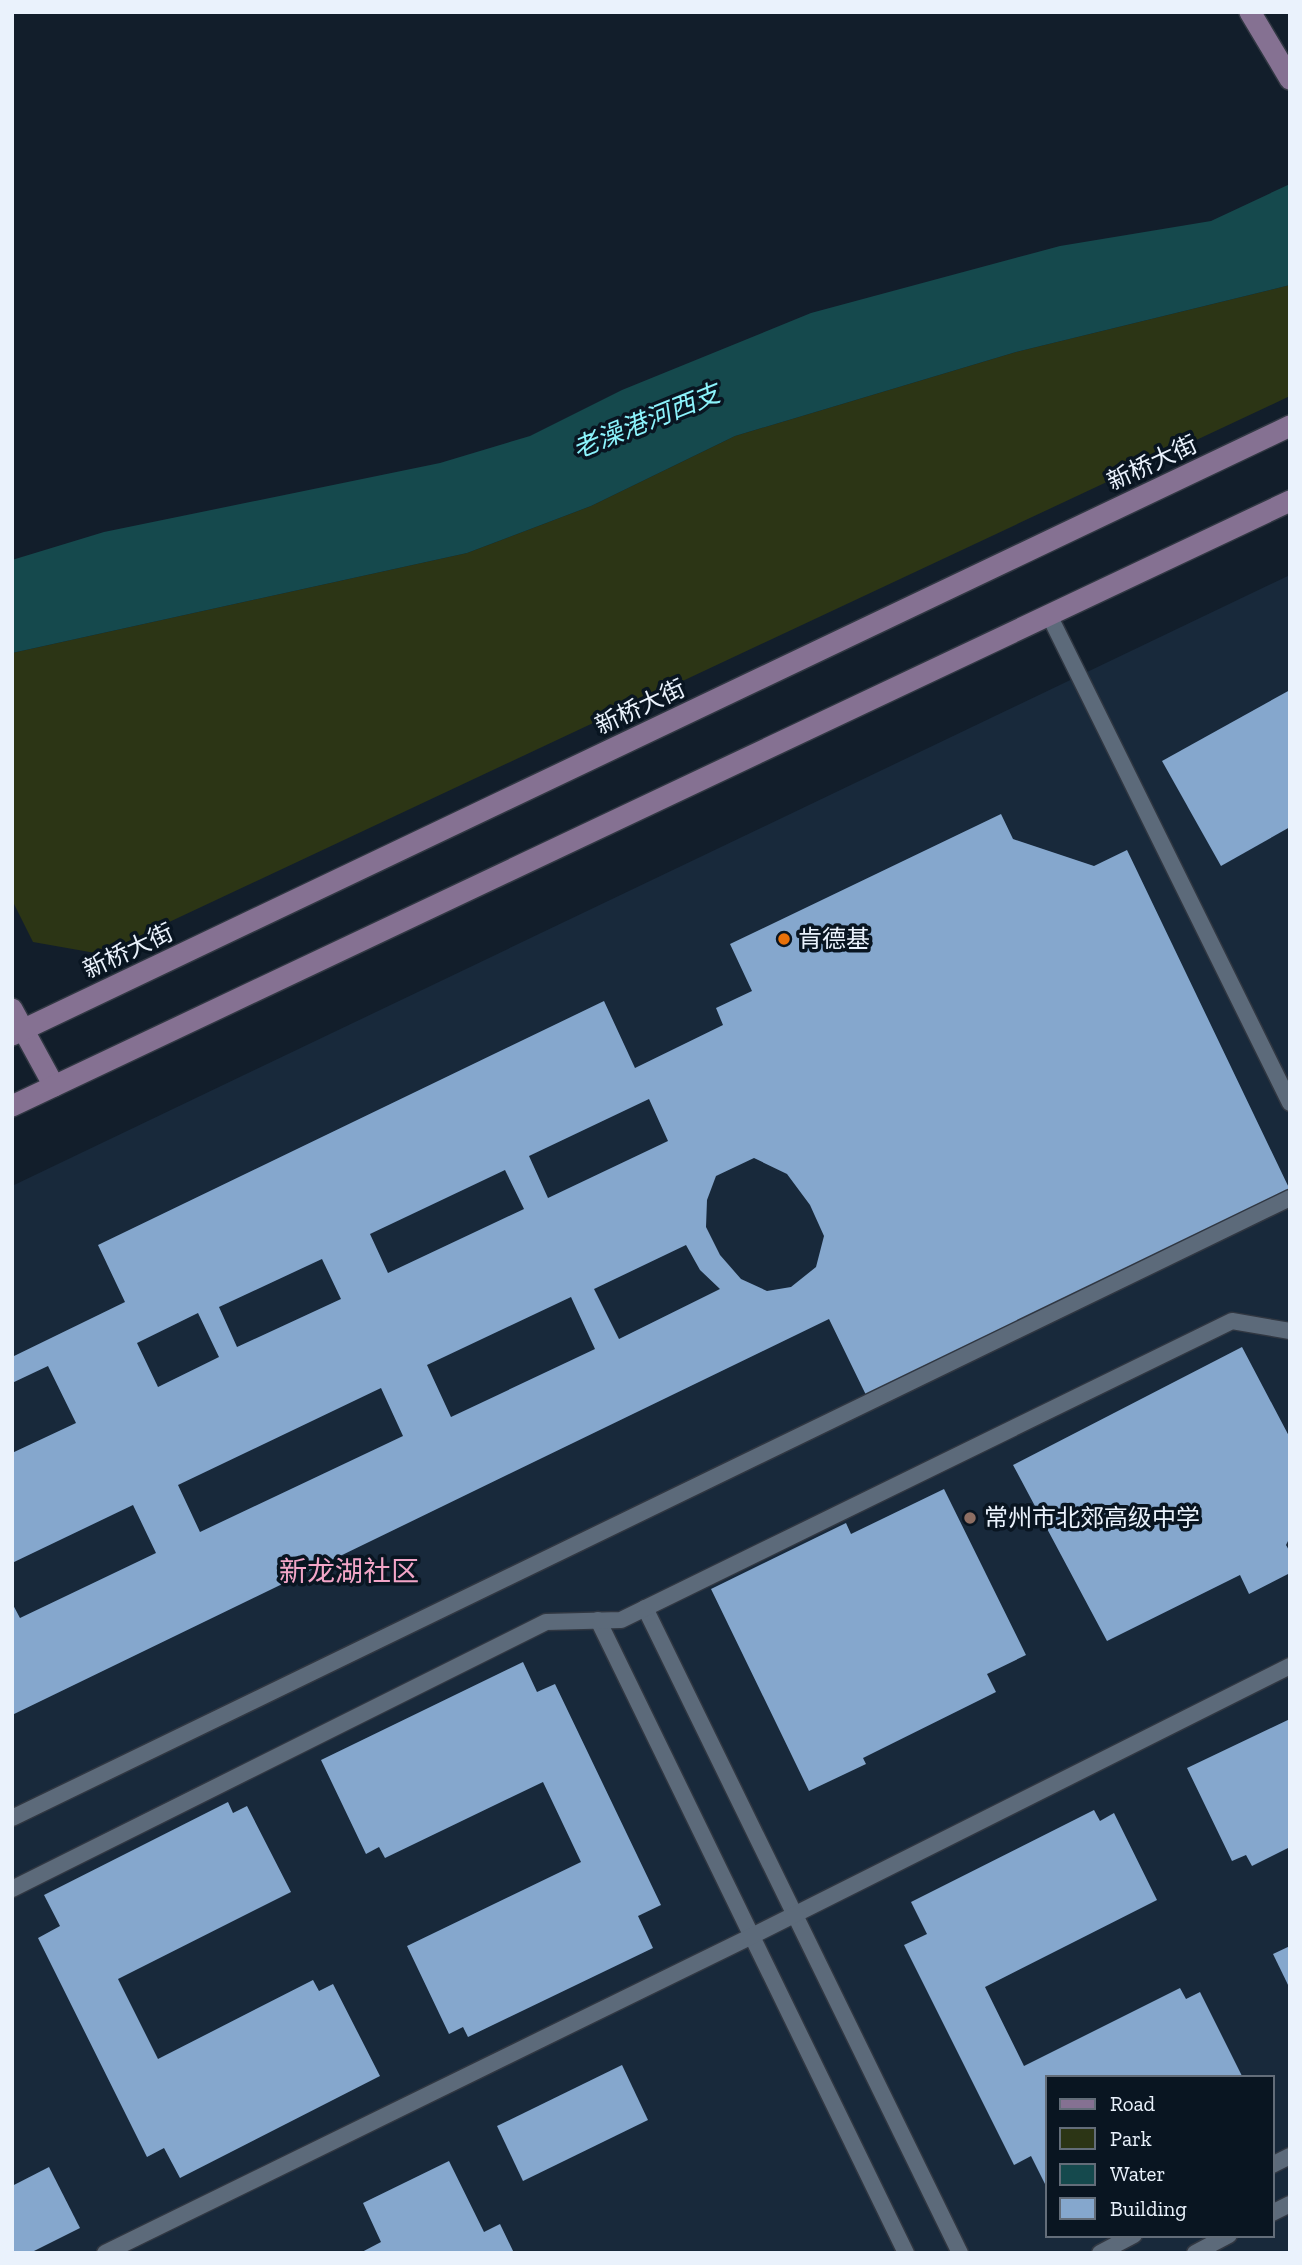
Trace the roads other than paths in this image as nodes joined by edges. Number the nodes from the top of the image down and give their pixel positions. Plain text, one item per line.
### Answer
1 (1250, 12) edge
2 (1290, 79) edge
3 (1290, 426) edge
4 (1290, 501) edge
5 (1049, 615) junction
6 (12, 1009) edge
7 (18, 1032) edge
8 (54, 1086) junction
9 (1290, 1102) edge
10 (12, 1107) edge
11 (1290, 1198) edge
12 (1290, 1331) edge
13 (645, 1608) junction
14 (598, 1620) junction
15 (1290, 1666) edge
16 (12, 1818) edge
17 (12, 1889) edge
18 (794, 1914) junction
19 (751, 1936) junction
20 (1290, 2156) edge
21 (1274, 2164) edge
22 (1290, 2204) edge
23 (1274, 2212) edge
24 (1131, 2237) edge
25 (1224, 2237) edge
26 (104, 2253) edge
27 (906, 2253) edge
28 (960, 2253) edge
29 (1100, 2253) edge
30 (1195, 2253) edge

1 - 2 street
3 - 7 street, 新桥大街
4 - 5 street
5 - 8 street
5 - 9 lane
6 - 7 street
7 - 8 street
8 - 10 street
11 - 16 lane
12 - 13 lane
13 - 14 lane
13 - 18 lane
14 - 17 lane
14 - 19 lane
15 - 18 lane
18 - 19 lane
18 - 28 lane
19 - 26 lane
19 - 27 lane
20 - 21 lane
22 - 23 lane
24 - 29 lane
25 - 30 lane

